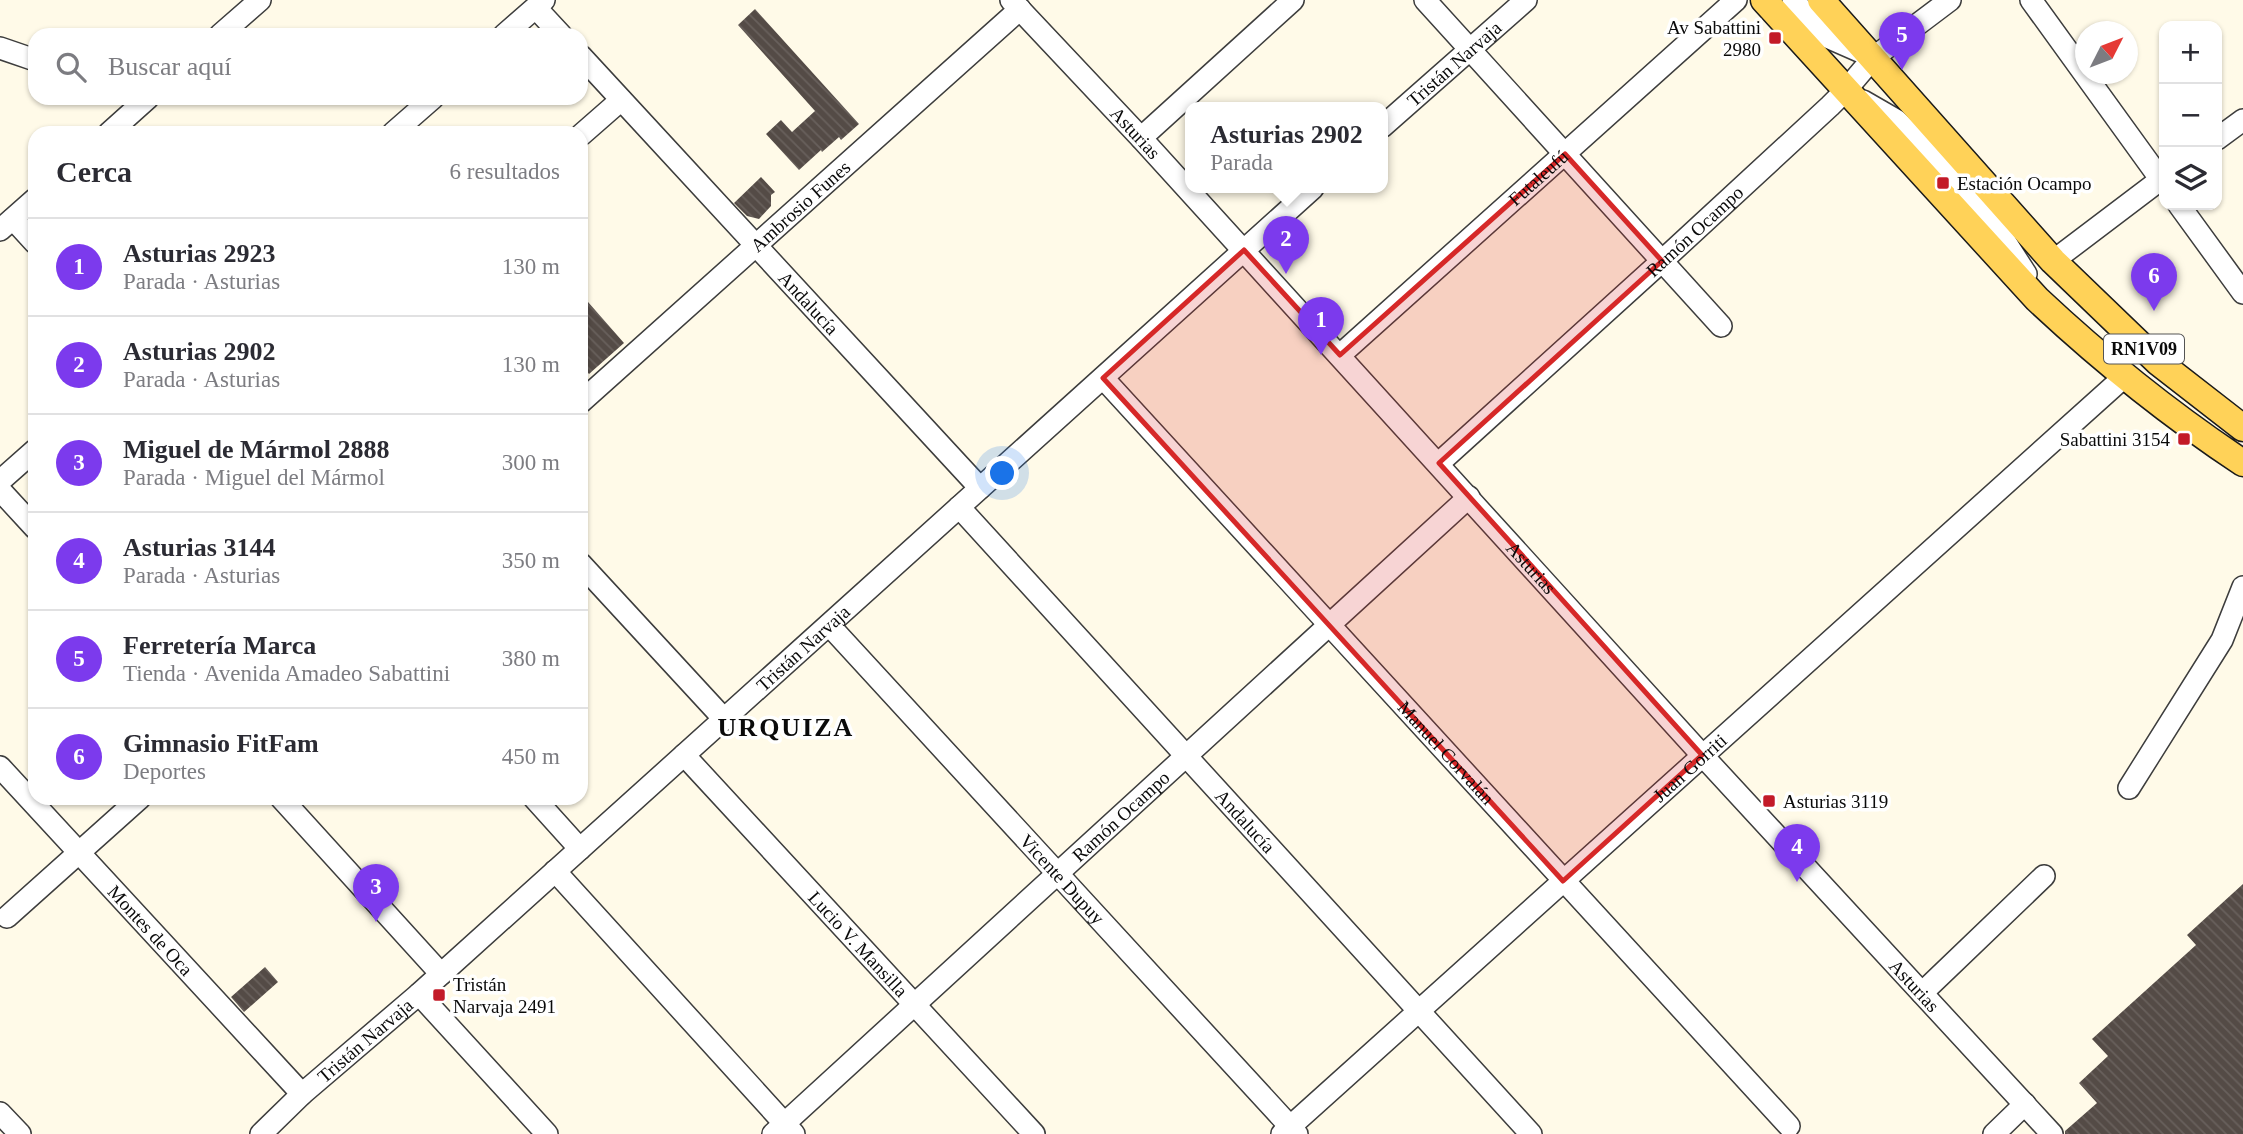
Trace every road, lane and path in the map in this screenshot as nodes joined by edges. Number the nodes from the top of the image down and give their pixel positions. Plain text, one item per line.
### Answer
1 (260, 0) edge
2 (1293, 0) edge
3 (1424, 0) edge
4 (1526, 0) edge
5 (1736, 0) edge
6 (1764, 0) edge
7 (1793, 0) edge
8 (1821, 0) edge
9 (1950, 0) edge
10 (2031, 0) edge
11 (540, 4) edge
12 (1015, 5) edge
13 (228, 28) edge
14 (513, 28) edge
15 (556, 28) edge
16 (0, 48) edge
17 (1470, 50) junction
18 (28, 58) edge
19 (1873, 58) junction
20 (588, 65) edge
21 (1846, 91) junction
22 (621, 100) junction
23 (135, 105) edge
24 (425, 105) edge
25 (2243, 120) edge
26 (1388, 122) edge
27 (116, 126) edge
28 (401, 126) edge
29 (588, 129) edge
30 (2222, 135) edge
31 (1141, 138) junction
32 (1565, 154) junction
33 (2159, 175) edge
34 (2159, 183) edge
35 (1185, 186) edge
36 (1192, 193) edge
37 (1307, 193) edge
38 (28, 205) edge
39 (2183, 210) edge
40 (6, 224) edge
41 (28, 238) edge
42 (757, 245) junction
43 (1244, 250) junction
44 (1662, 261) junction
45 (2053, 261) junction
46 (2243, 293) edge
47 (2055, 316) junction
48 (1721, 326) dead end
49 (1340, 355) junction
50 (2124, 377) junction
51 (1103, 378) junction
52 (588, 396) edge
53 (2098, 400) junction
54 (2243, 428) edge
55 (28, 456) edge
56 (1439, 463) junction
57 (2243, 463) edge
58 (0, 481) edge
59 (980, 488) junction
60 (0, 490) edge
61 (1469, 498) junction
62 (960, 506) junction
63 (28, 520) edge
64 (588, 572) edge
65 (2243, 587) edge
66 (1331, 624) junction
67 (829, 625) junction
68 (724, 719) junction
69 (684, 755) junction
70 (1702, 755) junction
71 (1186, 756) junction
72 (0, 767) edge
73 (2129, 788) dead end
74 (28, 797) edge
75 (35, 805) edge
76 (132, 805) edge
77 (287, 805) edge
78 (540, 805) edge
79 (580, 849) junction
80 (79, 852) junction
81 (555, 871) junction
82 (1058, 874) junction
83 (2045, 877) dead end
84 (1563, 881) junction
85 (7, 917) dead end
86 (441, 974) junction
87 (1922, 993) junction
88 (419, 994) junction
89 (914, 1004) junction
90 (1419, 1010) junction
91 (302, 1094) junction
92 (2025, 1104) junction
93 (0, 1113) edge
94 (1789, 1126) dead end
95 (784, 1130) edge
96 (1289, 1132) edge
97 (20, 1134) edge
98 (261, 1134) edge
99 (547, 1134) edge
100 (1034, 1134) edge
101 (1531, 1134) edge
102 (1994, 1134) edge
103 (2052, 1134) edge

1 - 13 street
2 - 31 street
3 - 17 street
4 - 17 street, Tristán Narvaja
5 - 32 street, Futaleufú
6 - 21 main road, RN1V09
7 - 19 street
8 - 19 main road, RN1V09
9 - 19 street, Ramón Ocampo
10 - 33 street
11 - 14 street
11 - 15 street
12 - 31 street, Asturias
12 - 42 street, Ambrosio Funes
16 - 18 street
17 - 26 street, Tristán Narvaja
17 - 32 street
19 - 21 street, Ramón Ocampo
19 - 45 main road, RN1V09
20 - 22 street, Andalucía
21 - 44 street, Ramón Ocampo
21 - 47 main road, RN1V09
22 - 29 street
22 - 42 street, Andalucía
23 - 27 street
24 - 28 street
25 - 30 street
31 - 35 street, Asturias
32 - 44 street
32 - 49 street, Futaleufú
34 - 45 street
36 - 43 street, Asturias
37 - 43 street, Tristán Narvaja
38 - 40 street
39 - 46 street
40 - 41 street
42 - 52 street, Ambrosio Funes
42 - 59 street, Andalucía
43 - 49 street, Asturias
43 - 51 street, Tristán Narvaja
44 - 48 street
44 - 56 street, Ramón Ocampo
45 - 54 main road, RN1V09
47 - 50 main road, RN1V09
47 - 53 street
49 - 56 street, Asturias
50 - 53 street, Juan Gorriti
50 - 57 main road, RN1V09
51 - 59 street, Tristán Narvaja
51 - 66 street, Manuel Corvalán
53 - 70 street, Juan Gorriti
55 - 58 street
56 - 61 street, Asturias
59 - 62 street, Tristán Narvaja
60 - 63 street
61 - 66 street, Ramón Ocampo
61 - 70 street, Asturias
62 - 67 street, Tristán Narvaja
62 - 71 street, Andalucía
64 - 68 street
65 - 73 street
66 - 71 street, Ramón Ocampo
66 - 84 street, Manuel Corvalán
67 - 68 street, Tristán Narvaja
67 - 82 street, Vicente Dupuy
68 - 69 street, Tristán Narvaja
69 - 79 street, Tristán Narvaja
69 - 89 street, Lucio V. Mansilla
70 - 84 street, Juan Gorriti
70 - 87 street, Asturias
71 - 82 street, Ramón Ocampo
71 - 90 street, Andalucía
72 - 74 street, Montes de Oca
75 - 80 street, Montes de Oca
76 - 80 street
77 - 86 street
78 - 79 street
79 - 81 street, Tristán Narvaja
80 - 85 street
80 - 91 street, Montes de Oca
81 - 86 street, Tristán Narvaja
81 - 95 street
82 - 89 street, Ramón Ocampo
82 - 96 street, Vicente Dupuy
83 - 87 street
84 - 90 street, Juan Gorriti
84 - 94 street, Manuel Corvalán
86 - 88 street, Tristán Narvaja
87 - 92 street, Asturias
88 - 91 street, Tristán Narvaja
88 - 99 street
89 - 95 street, Ramón Ocampo
89 - 100 street, Lucio V. Mansilla
90 - 96 street, Juan Gorriti
90 - 101 street, Andalucía
91 - 98 street, Tristán Narvaja
92 - 102 street
92 - 103 street, Asturias
93 - 97 street

